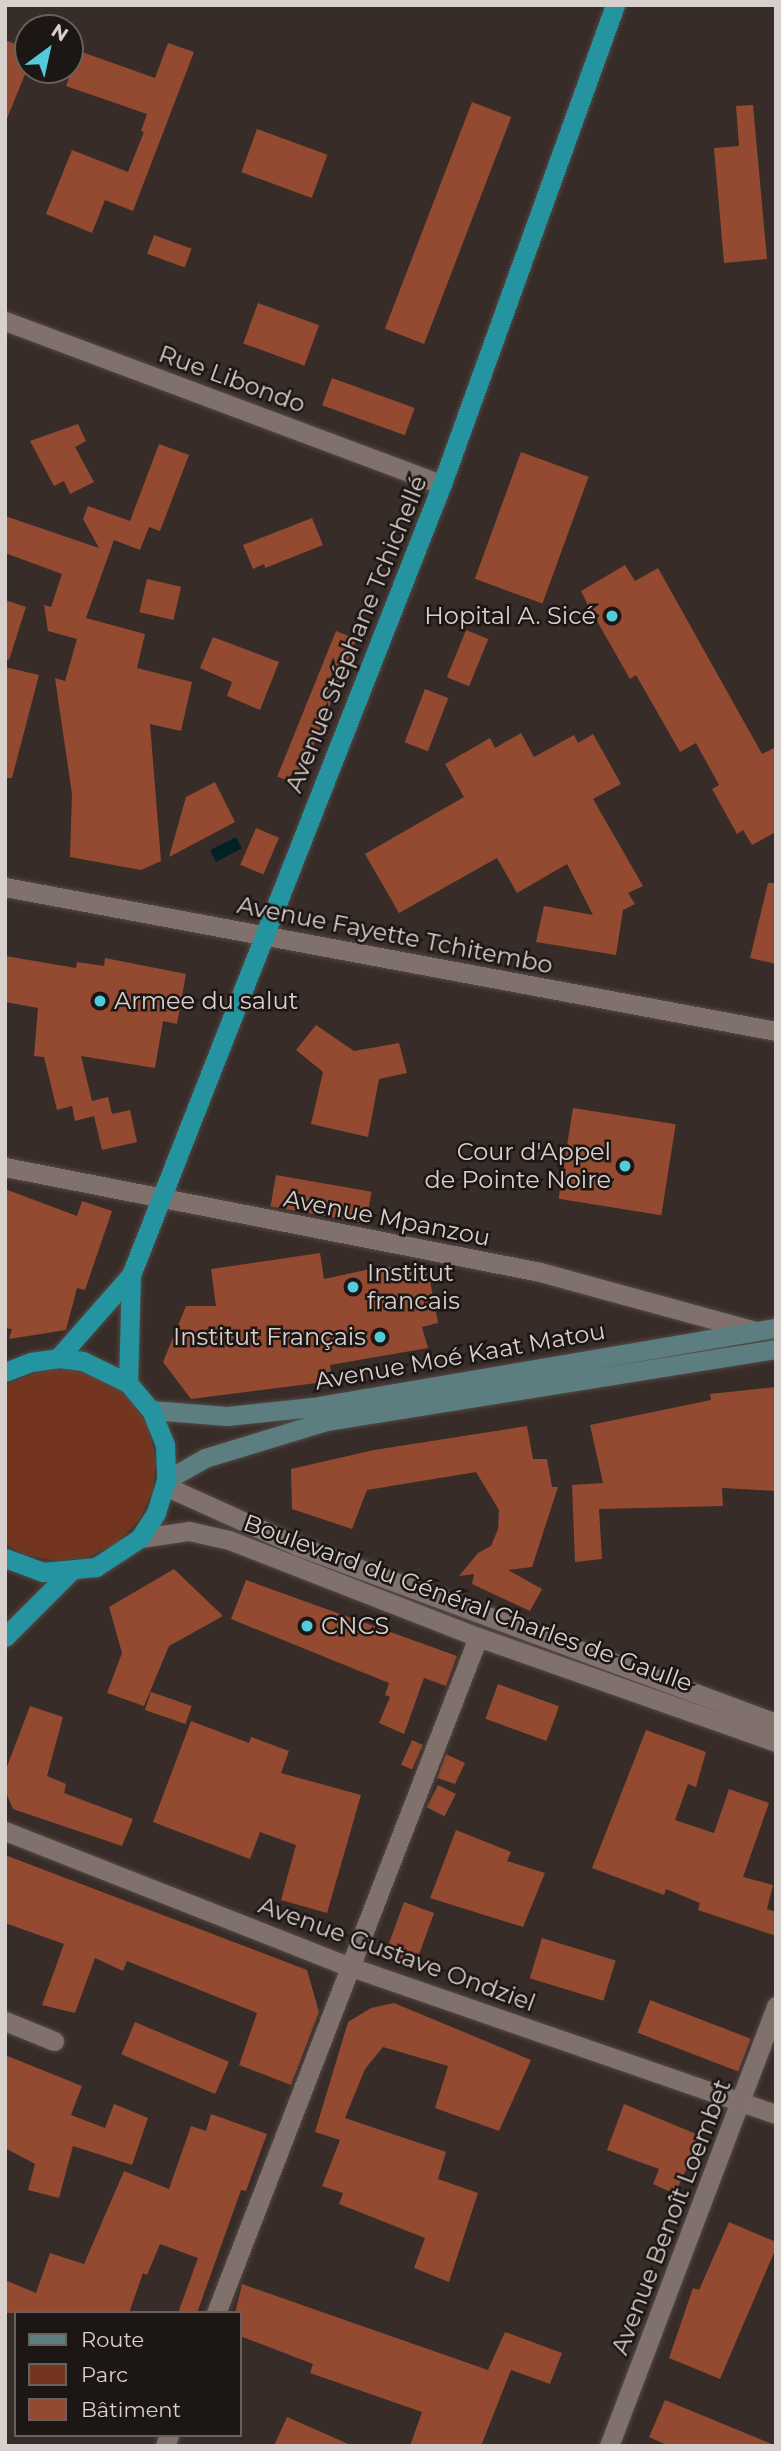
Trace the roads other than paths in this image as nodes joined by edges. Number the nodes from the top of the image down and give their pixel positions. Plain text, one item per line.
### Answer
1 (615, 5) edge
2 (5, 321) edge
3 (442, 484) junction
4 (5, 887) edge
5 (264, 934) junction
6 (776, 1031) edge
7 (5, 1167) edge
8 (161, 1198) junction
9 (131, 1275) junction
10 (776, 1328) edge
11 (756, 1331) junction
12 (776, 1349) edge
13 (58, 1358) junction
14 (5, 1372) edge
15 (128, 1383) junction
16 (151, 1410) junction
17 (166, 1483) junction
18 (140, 1538) junction
19 (5, 1558) edge
20 (69, 1573) junction
21 (5, 1637) edge
22 (478, 1637) junction
23 (776, 1723) edge
24 (776, 1742) edge
25 (5, 1831) edge
26 (351, 1967) junction
27 (776, 2006) edge
28 (5, 2021) edge
29 (54, 2041) dead end
30 (742, 2101) junction
31 (776, 2114) edge
32 (217, 2311) edge
33 (609, 2446) edge

1 - 3 highway, Avenue Stéphane Tchichellé
2 - 3 street, Rue Libondo
3 - 5 highway, Avenue Stéphane Tchichellé
4 - 5 street, Avenue Fayette Tchitembo
5 - 6 street, Avenue Fayette Tchitembo
5 - 8 highway, Avenue Stéphane Tchichellé
7 - 8 street, Avenue Mpanzou
8 - 9 highway, Avenue Stéphane Tchichellé
8 - 11 street, Avenue Mpanzou
9 - 13 highway, Avenue Stéphane Tchichellé
9 - 15 highway, Avenue Stéphane Tchichellé
10 - 11 main road, Avenue Moé Kaat Matou
11 - 16 main road, Avenue Moé Kaat Matou
12 - 17 main road, Avenue Moé Kaat Matou
13 - 14 highway
13 - 15 highway
15 - 16 highway
16 - 17 highway
17 - 18 highway
17 - 23 street, Boulevard du Général Charles de Gaulle
18 - 20 highway
18 - 22 street, Boulevard du Général Charles de Gaulle
19 - 20 highway
20 - 21 highway
22 - 24 street, Boulevard du Général Charles de Gaulle
22 - 26 street
25 - 26 street, Avenue Gustave Ondziel
26 - 30 street, Avenue Gustave Ondziel
26 - 32 street
27 - 30 street, Avenue Benoît Loembet
28 - 29 street
30 - 31 street, Avenue Gustave Ondziel
30 - 33 street, Avenue Benoît Loembet

